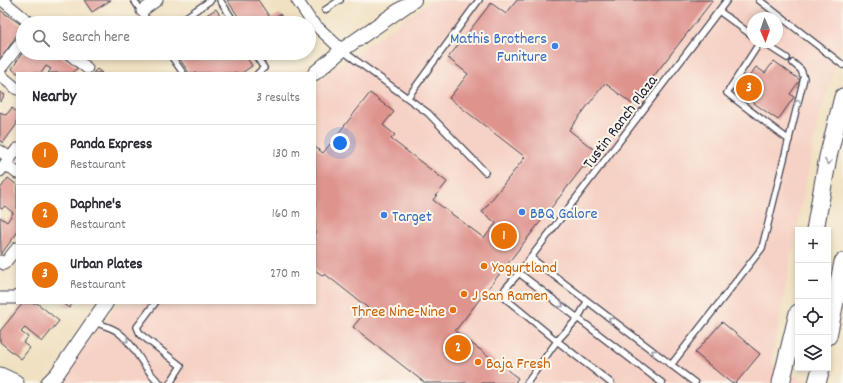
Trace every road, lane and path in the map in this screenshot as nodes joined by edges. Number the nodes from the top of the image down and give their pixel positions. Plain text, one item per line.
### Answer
1 (2, 0) edge
2 (134, 0) edge
3 (157, 0) edge
4 (211, 0) edge
5 (220, 0) edge
6 (297, 0) edge
7 (340, 0) edge
8 (414, 0) edge
9 (479, 0) edge
10 (727, 0) edge
11 (759, 0) edge
12 (325, 10) dead end
13 (142, 11) junction
14 (719, 11) junction
15 (21, 16) edge
16 (145, 16) edge
17 (187, 16) edge
18 (230, 16) edge
19 (308, 16) edge
20 (316, 26) edge
21 (747, 32) edge
22 (757, 48) edge
23 (771, 48) edge
24 (16, 49) edge
25 (342, 50) junction
26 (787, 58) dead end
27 (77, 60) edge
28 (174, 60) edge
29 (260, 60) edge
30 (793, 63) dead end
31 (843, 64) edge
32 (87, 68) dead end
33 (0, 70) edge
34 (182, 72) edge
35 (259, 72) edge
36 (315, 72) edge
37 (0, 75) edge
38 (16, 88) edge
39 (408, 97) junction
40 (843, 97) edge
41 (789, 140) junction
42 (0, 151) edge
43 (8, 160) edge
44 (16, 172) edge
45 (485, 172) dead end
46 (816, 227) edge
47 (16, 249) edge
48 (531, 258) junction
49 (843, 262) edge
50 (2, 265) edge
51 (519, 273) junction
52 (0, 298) edge
53 (16, 298) edge
54 (587, 302) junction
55 (105, 304) edge
56 (154, 304) edge
57 (578, 318) junction
58 (92, 321) junction
59 (795, 325) edge
60 (828, 335) edge
61 (557, 341) junction
62 (671, 365) junction
63 (820, 371) edge
64 (0, 376) edge
65 (15, 383) edge
66 (48, 383) edge
67 (160, 383) edge
68 (170, 383) edge
69 (527, 383) edge
70 (611, 383) edge
71 (662, 383) edge
72 (695, 383) edge
73 (781, 383) edge
74 (817, 383) edge

1 - 15 street
2 - 13 lane
3 - 13 street
4 - 17 lane
5 - 18 lane
6 - 19 street
7 - 12 lane
8 - 25 street
9 - 39 lane
10 - 14 lane, Tustin Ranch Plaza
11 - 31 lane
13 - 16 lane
14 - 21 lane
14 - 48 lane, Tustin Ranch Plaza
20 - 25 street
22 - 41 lane
23 - 26 lane
24 - 33 street
25 - 36 street
25 - 39 lane
27 - 32 street
28 - 34 lane
29 - 35 lane
41 -> 30 lane
37 - 38 street
39 - 45 lane
40 -> 46 main road
41 - 62 lane
42 - 43 street
43 - 44 street
47 - 50 street
48 - 51 lane, Tustin Ranch Plaza
48 - 54 lane
49 - 60 main road
51 -> 57 lane
51 - 61 lane, Tustin Ranch Plaza
52 - 53 street
54 - 57 lane
62 -> 54 lane
55 - 58 street
56 - 68 lane
57 - 61 lane
57 - 71 lane
58 - 66 street
58 -> 67 lane
59 - 73 main road
61 - 69 lane
61 - 70 lane, Tustin Ranch Plaza
62 - 72 lane
63 - 74 main road
64 - 65 main road

